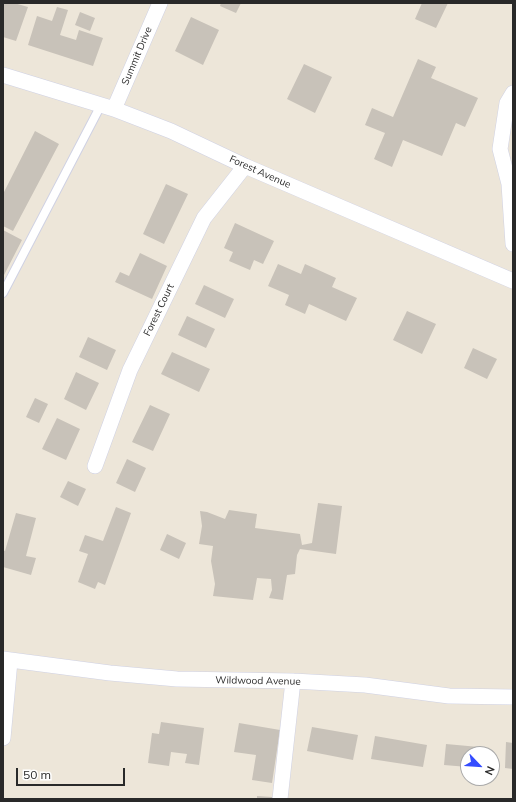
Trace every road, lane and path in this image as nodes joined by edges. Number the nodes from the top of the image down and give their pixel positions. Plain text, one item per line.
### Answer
1 (160, 3) edge
2 (3, 75) edge
3 (513, 93) edge
4 (107, 107) junction
5 (245, 166) junction
6 (513, 244) edge
7 (513, 281) edge
8 (3, 293) edge
9 (95, 466) dead end
10 (7, 660) edge
11 (293, 681) junction
12 (513, 697) edge
13 (3, 738) edge
14 (280, 799) edge

1 - 4 street, Summit Drive
2 - 4 street, Forest Avenue
3 - 6 street
4 - 5 street, Forest Avenue
4 - 8 lane
5 - 7 street, Forest Avenue
5 - 9 street, Forest Court
10 - 11 street, Wildwood Avenue
10 - 13 street
11 - 12 street, Wildwood Avenue
11 - 14 street

